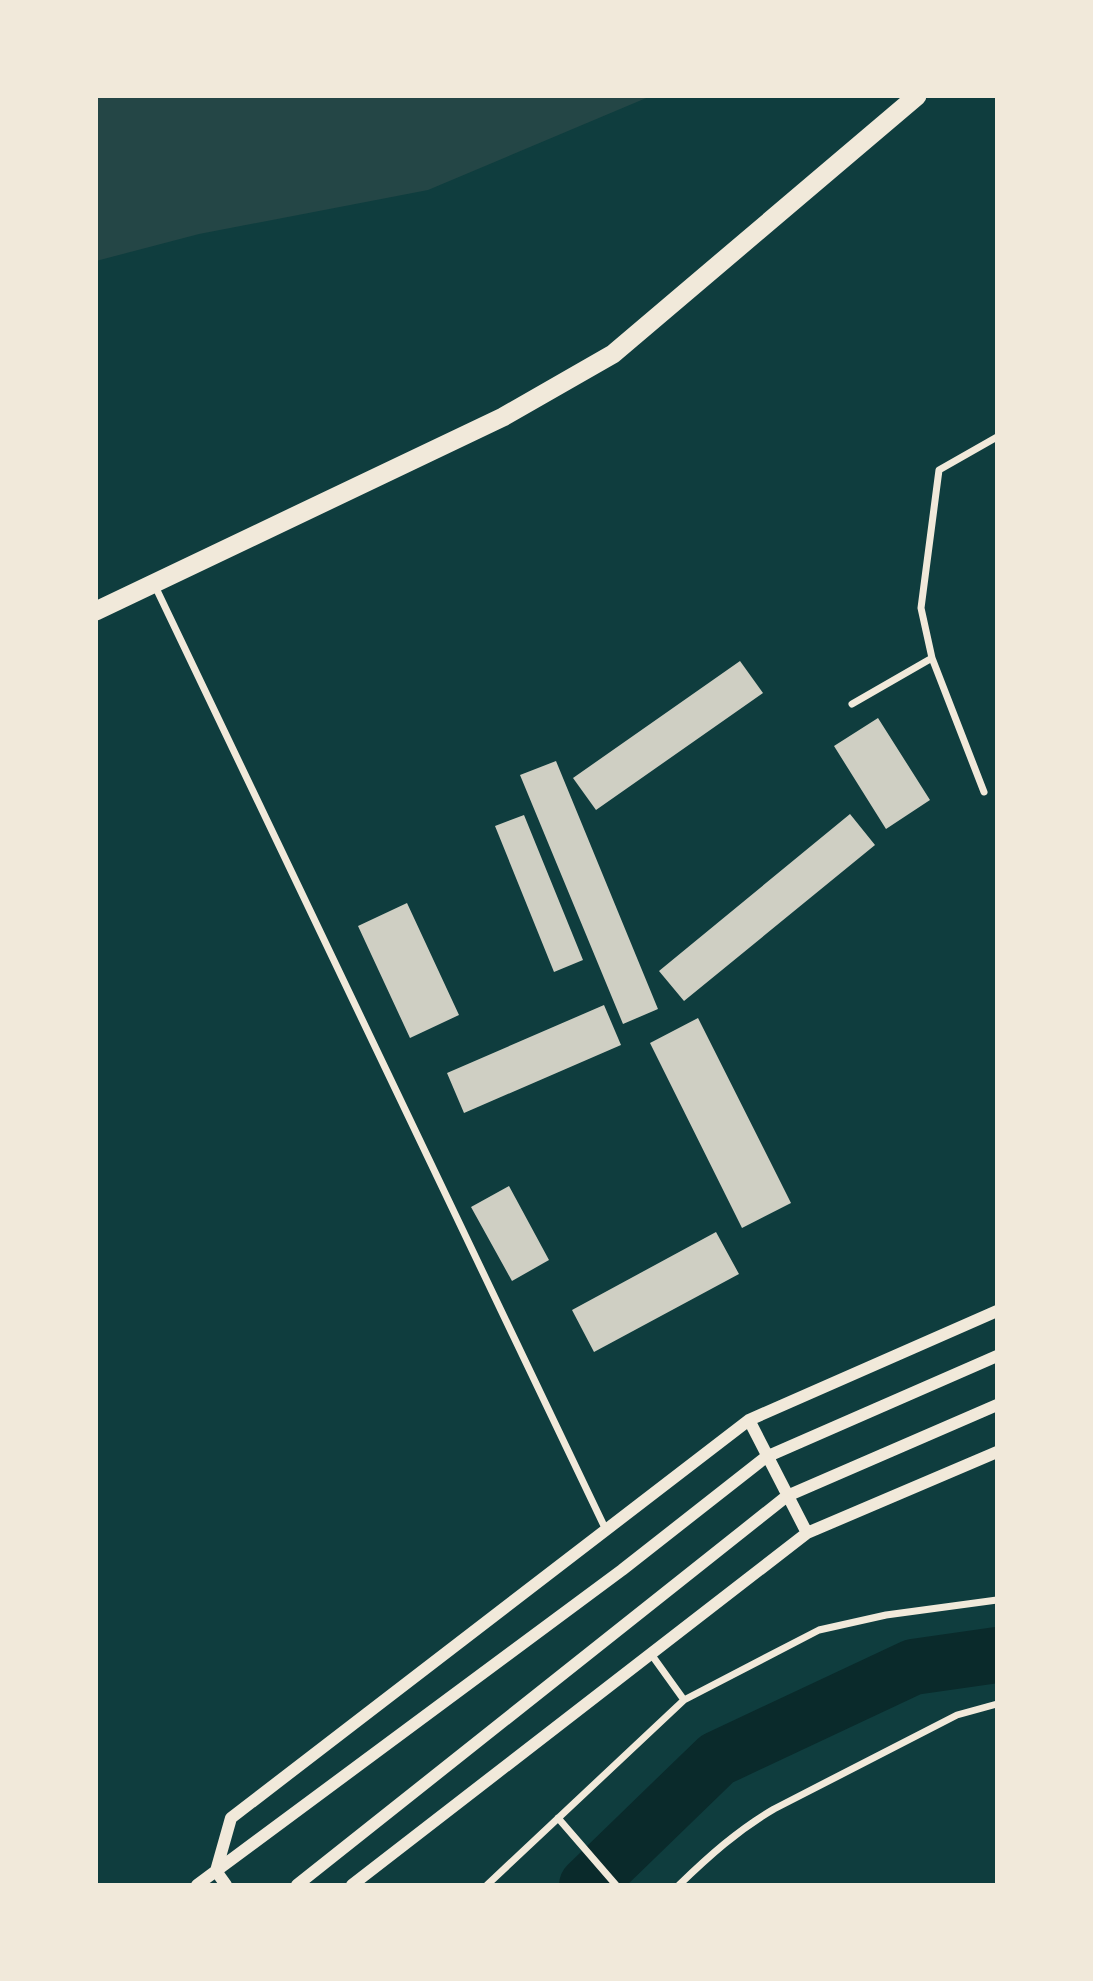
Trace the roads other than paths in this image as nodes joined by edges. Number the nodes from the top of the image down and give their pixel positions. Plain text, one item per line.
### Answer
1 (917, 96) edge
2 (997, 437) edge
3 (153, 583) junction
4 (96, 611) edge
5 (932, 658) junction
6 (852, 704) dead end
7 (984, 792) dead end
8 (997, 1311) edge
9 (997, 1356) edge
10 (997, 1405) edge
11 (749, 1420) junction
12 (997, 1452) edge
13 (766, 1457) junction
14 (787, 1496) junction
15 (606, 1530) junction
16 (807, 1533) junction
17 (997, 1600) edge
18 (651, 1654) junction
19 (684, 1700) junction
20 (997, 1703) edge
21 (558, 1818) junction
22 (216, 1871) junction
23 (197, 1885) edge
24 (226, 1885) edge
25 (297, 1885) edge
26 (352, 1885) edge
27 (487, 1885) edge
28 (615, 1885) edge
29 (679, 1885) edge

1 - 3 highway
2 - 5 street
3 - 4 highway
3 - 15 street
5 - 6 street
5 - 7 street
8 - 11 street
9 - 13 street
10 - 14 street
11 - 13 street
11 - 15 street
12 - 16 street
13 - 14 street
13 - 22 street
14 - 16 street
14 - 25 street
15 - 22 street
16 - 18 street
17 - 19 street
18 - 19 street
18 - 26 street
19 - 21 street
20 - 29 street
21 - 27 street
21 - 28 street
22 - 23 street
22 - 24 street

